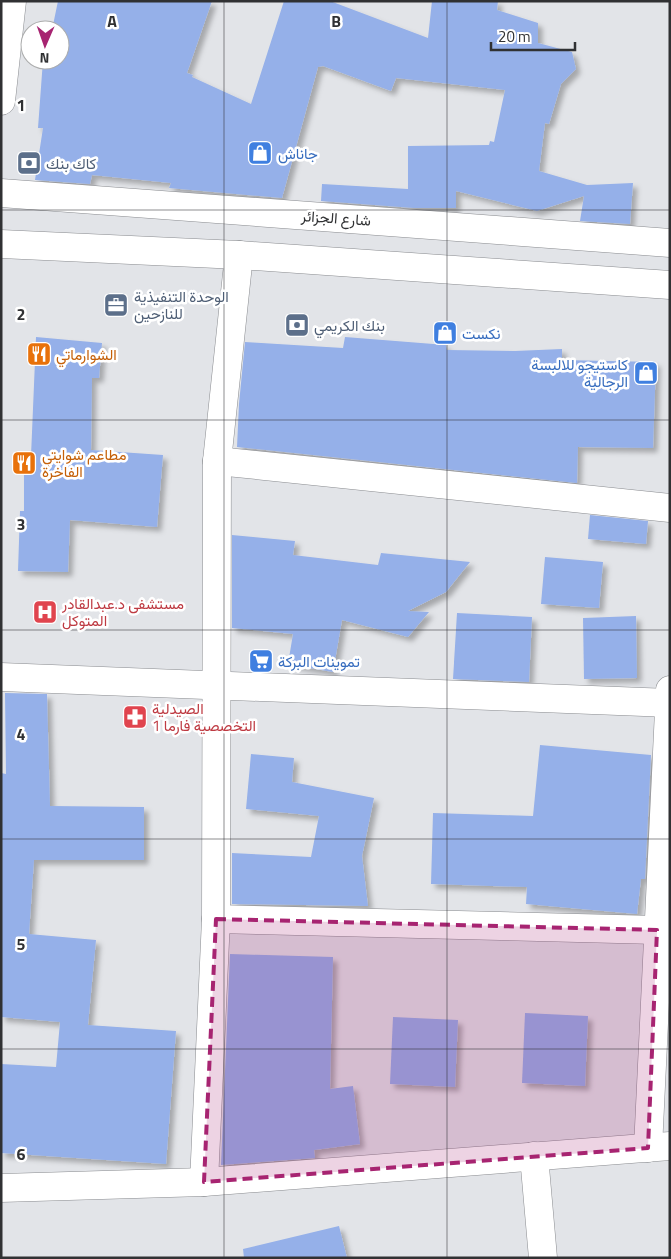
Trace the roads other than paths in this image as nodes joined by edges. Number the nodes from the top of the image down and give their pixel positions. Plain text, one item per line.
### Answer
1 (12, 1) edge
2 (1, 101) edge
3 (1, 193) edge
4 (670, 243) edge
5 (1, 244) edge
6 (239, 254) junction
7 (670, 285) edge
8 (217, 461) junction
9 (670, 508) edge
10 (1, 676) edge
11 (217, 687) junction
12 (670, 699) edge
13 (216, 919) junction
14 (657, 930) junction
15 (659, 1146) edge
16 (534, 1156) junction
17 (204, 1182) junction
18 (1, 1188) edge
19 (543, 1258) edge

1 - 2 street
3 - 4 street, شارع الجزائر
5 - 6 street
6 - 7 street
6 - 8 street
8 - 9 street
8 - 11 street
10 - 11 street
11 - 12 street
11 - 13 street
12 - 14 street
13 - 14 street
13 - 17 street
14 - 15 street
15 - 16 street
16 - 17 street
16 - 19 street
17 - 18 street

